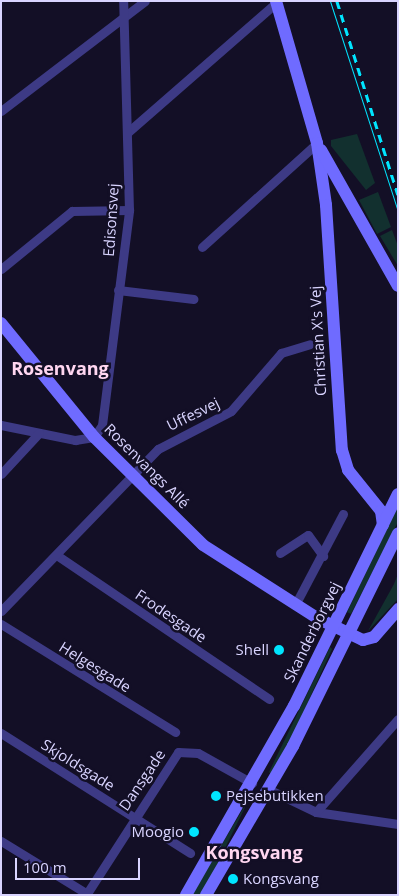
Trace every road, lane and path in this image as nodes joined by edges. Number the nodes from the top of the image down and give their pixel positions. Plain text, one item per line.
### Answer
1 (124, 1) edge
2 (145, 1) edge
3 (276, 2) edge
4 (124, 17) junction
5 (1, 111) edge
6 (128, 132) junction
7 (317, 143) junction
8 (129, 210) junction
9 (202, 247) dead end
10 (1, 269) edge
11 (398, 286) edge
12 (118, 290) junction
13 (193, 298) dead end
14 (1, 324) edge
15 (310, 344) dead end
16 (1, 425) edge
17 (39, 433) junction
18 (94, 436) junction
19 (1, 474) edge
20 (134, 477) junction
21 (398, 494) edge
22 (343, 514) dead end
23 (383, 525) junction
24 (398, 534) edge
25 (280, 553) dead end
26 (58, 556) junction
27 (323, 556) junction
28 (295, 605) junction
29 (398, 609) edge
30 (1, 611) edge
31 (1, 624) edge
32 (334, 626) junction
33 (349, 633) junction
34 (269, 699) dead end
35 (398, 719) edge
36 (1, 732) edge
37 (175, 732) dead end
38 (252, 783) junction
39 (268, 789) junction
40 (316, 812) junction
41 (134, 817) junction
42 (398, 824) edge
43 (1, 841) edge
44 (190, 853) dead end
45 (86, 894) edge
46 (186, 895) edge
47 (206, 895) edge

1 - 4 street, Edisonsvej
2 - 4 street
3 - 6 street
3 - 7 street, Christian X's Vej
4 - 5 street
4 - 6 street, Edisonsvej
6 - 8 street, Edisonsvej
7 - 9 street
7 - 11 street, Christian X's Vej
7 - 23 street, Christian X's Vej
8 - 10 street
8 - 12 street, Edisonsvej
12 - 13 street
12 - 18 street, Edisonsvej
14 - 18 street, Rosenvangs Allé
15 - 20 street, Uffesvej
16 - 17 street
17 - 18 street
17 - 19 street
18 - 20 street, Rosenvangs Allé
20 - 26 street, Uffesvej
20 - 28 street, Rosenvangs Allé
21 - 23 street, Skanderborgvej
22 - 27 street
23 - 32 street, Skanderborgvej
24 - 33 street
25 - 27 street
26 - 30 street, Uffesvej
26 - 34 street, Frodesgade
27 - 28 street
28 - 32 street, Rosenvangs Allé
29 - 33 street
31 - 37 street, Helgesgade
32 - 33 street, Rosenvangs Allé
32 - 38 street, Skanderborgvej
33 - 39 street
35 - 40 street
36 - 41 street, Skjoldsgade
38 - 39 street
38 - 41 street, Dansgade
38 - 46 street, Skanderborgvej
39 - 40 street
39 - 47 street
40 - 42 street
41 - 44 street, Skjoldsgade
41 - 45 street, Dansgade
43 - 45 street

